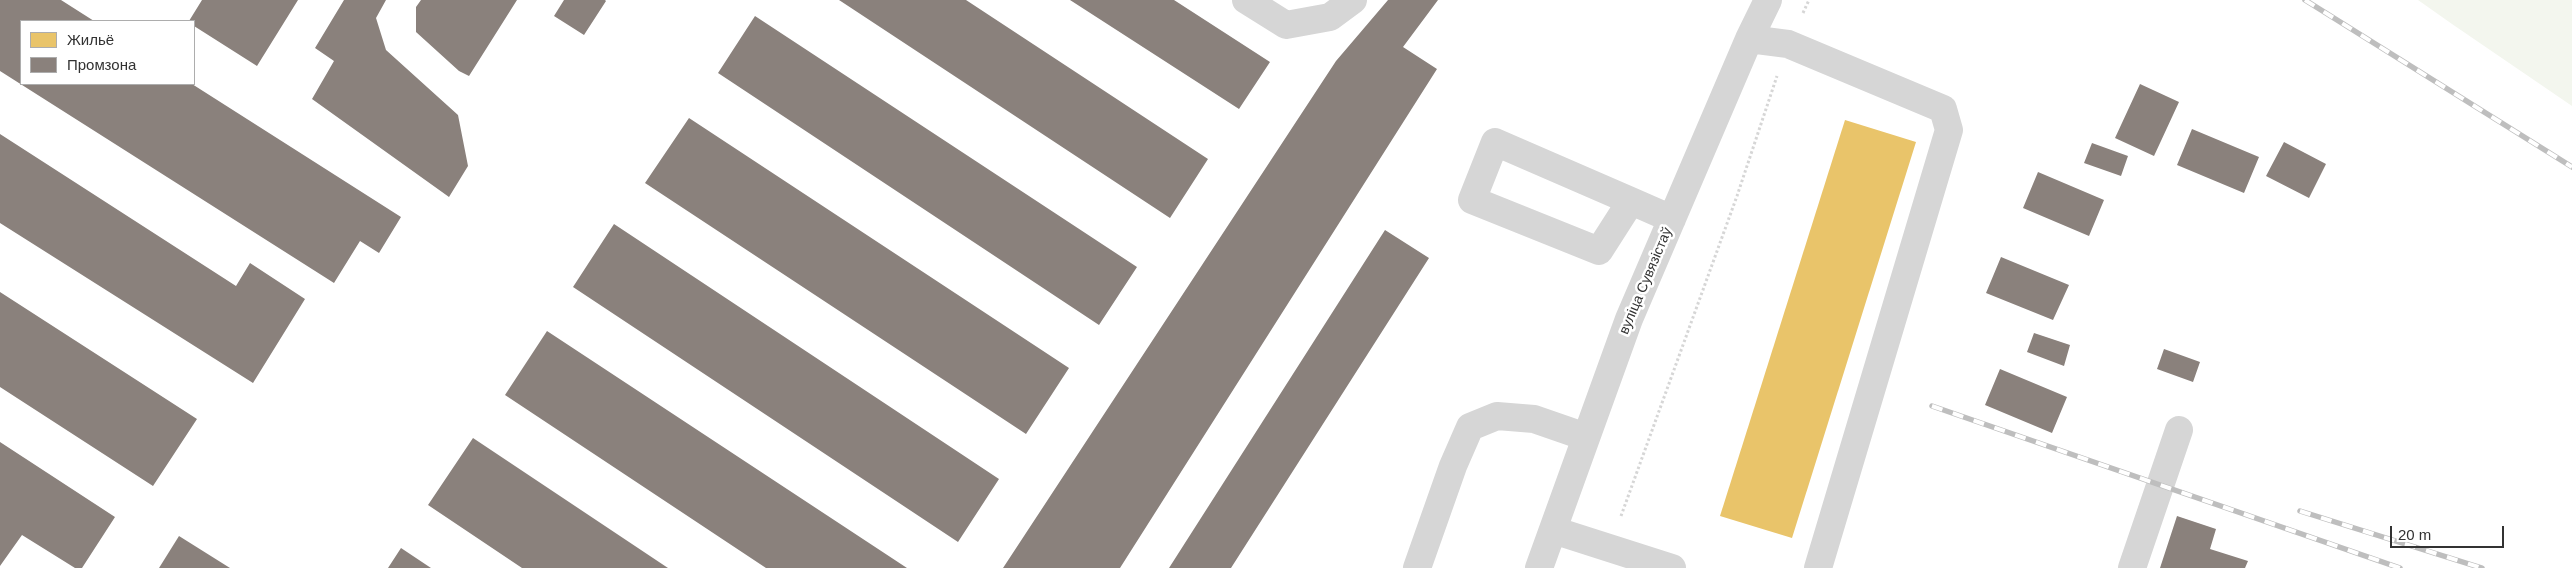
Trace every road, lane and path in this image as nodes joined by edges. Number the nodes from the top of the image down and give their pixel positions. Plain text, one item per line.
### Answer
1 (1246, 0) edge
2 (1353, 0) edge
3 (1768, 0) edge
4 (1809, 0) edge
5 (1749, 39) junction
6 (1788, 44) junction
7 (1631, 201) junction
8 (1672, 219) junction
9 (2179, 430) dead end
10 (1586, 437) junction
11 (1553, 530) junction
12 (1610, 548) junction
13 (1417, 568) edge
14 (1539, 568) edge
15 (1672, 568) edge
16 (1818, 568) edge
17 (2132, 568) edge

1 - 2 street
3 - 5 street, вуліца Сувязістаў
4 - 6 path
5 - 6 street
5 - 8 street, вуліца Сувязістаў
6 - 12 path
6 - 16 street
7 - 7 street
7 - 8 street
8 - 10 street, вуліца Сувязістаў
9 - 17 street
10 - 11 street, вуліца Сувязістаў
10 - 13 street
11 - 12 street
11 - 14 street, вуліца Сувязістаў
12 - 15 street

